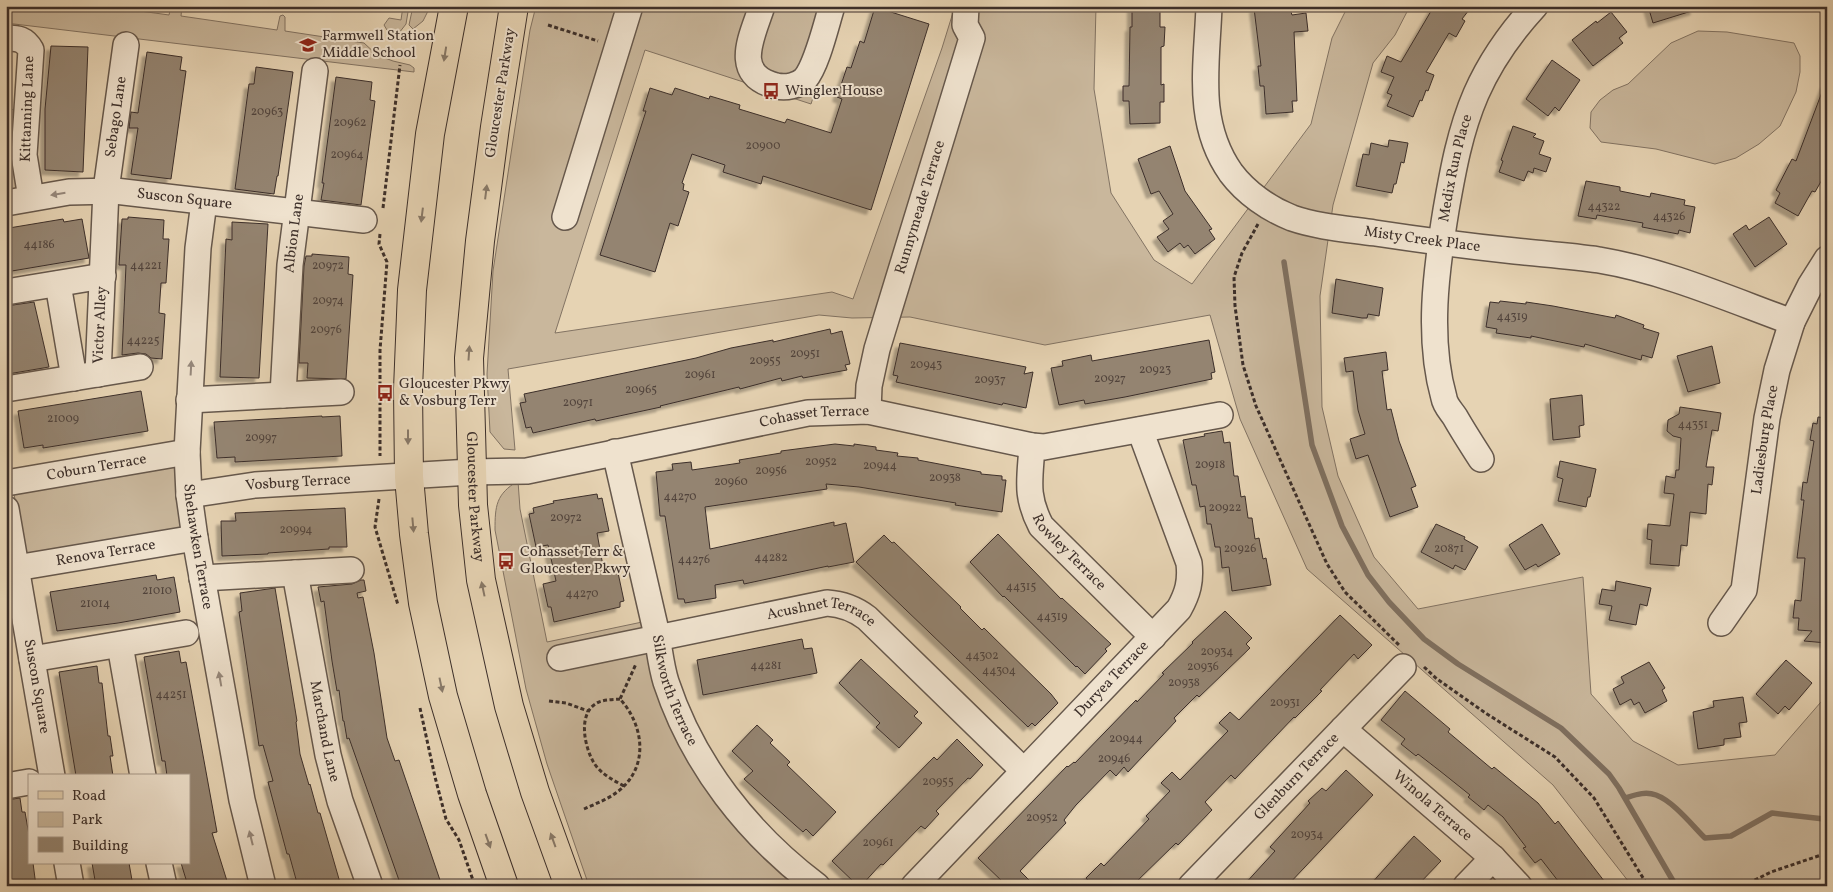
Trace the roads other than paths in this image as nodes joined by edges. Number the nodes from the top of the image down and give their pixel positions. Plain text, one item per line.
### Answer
1 (454, 6) edge
2 (514, 6) edge
3 (630, 6) edge
4 (762, 6) edge
5 (832, 6) edge
6 (966, 6) edge
7 (1209, 6) edge
8 (1535, 6) edge
9 (6, 38) edge
10 (126, 45) dead end
11 (315, 71) dead end
12 (106, 190) junction
13 (31, 198) junction
14 (204, 202) junction
15 (6, 203) edge
16 (297, 211) junction
17 (565, 217) dead end
18 (364, 220) dead end
19 (1441, 243) junction
20 (1827, 259) edge
21 (103, 276) junction
22 (58, 284) junction
23 (6, 292) edge
24 (1792, 322) junction
25 (140, 367) dead end
26 (86, 376) junction
27 (6, 389) edge
28 (340, 392) dead end
29 (283, 395) junction
30 (189, 400) junction
31 (868, 411) junction
32 (1220, 414) dead end
33 (1140, 430) junction
34 (1032, 446) junction
35 (187, 452) junction
36 (615, 452) junction
37 (1480, 459) dead end
38 (471, 472) junction
39 (409, 477) junction
40 (6, 483) edge
41 (189, 495) junction
42 (6, 509) edge
43 (195, 538) junction
44 (16, 568) junction
45 (351, 570) dead end
46 (295, 573) junction
47 (202, 578) junction
48 (15, 610) edge
49 (1721, 623) dead end
50 (186, 633) dead end
51 (1153, 637) junction
52 (658, 638) junction
53 (120, 645) junction
54 (560, 658) dead end
55 (32, 659) junction
56 (1408, 660) road end
57 (1343, 729) junction
58 (1024, 771) junction
59 (52, 774) edge
60 (143, 774) edge
61 (28, 782) edge
62 (6, 786) edge
63 (1493, 858) junction
64 (67, 864) edge
65 (159, 864) edge
66 (71, 886) edge
67 (164, 886) edge
68 (263, 886) edge
69 (370, 886) edge
70 (504, 886) edge
71 (569, 886) edge
72 (817, 886) edge
73 (914, 886) edge
74 (1191, 886) edge
75 (1466, 886) edge
76 (1519, 886) edge

1 -> 39 main road
38 -> 2 main road, Gloucester Parkway
3 - 17 street
4 - 5 street
6 - 31 street, Runnymeade Terrace
7 - 19 street, Misty Creek Place
8 - 19 street, Medix Run Place
9 - 13 street, Kittanning Lane
10 - 12 street, Sebago Lane
11 - 16 street, Albion Lane
12 -> 13 street, Suscon Square
12 - 14 street, Suscon Square
12 - 21 street, Victor Alley
13 - 15 street, Suscon Square
14 - 16 street, Suscon Square
30 -> 14 street, Shehawken Terrace
16 - 18 street, Suscon Square
16 - 29 street, Albion Lane
19 - 24 street, Misty Creek Place
19 - 37 street, Medix Run Place
20 - 24 street, Ladiesburg Place
21 - 22 street, Victor Alley
21 - 26 street, Victor Alley
22 - 23 street, Victor Alley
22 - 26 street, Victor Alley
24 - 49 street, Ladiesburg Place
25 - 26 street, Victor Alley
26 - 27 street, Victor Alley
28 - 29 street
29 - 30 street
30 - 35 street, Shehawken Terrace
31 - 34 street, Cohasset Terrace
31 - 36 street, Cohasset Terrace
32 - 33 street, Cohasset Terrace
33 - 34 street, Cohasset Terrace
33 - 51 street, Duryea Terrace
34 - 51 street, Rowley Terrace
35 - 40 street, Coburn Terrace
35 - 41 street, Shehawken Terrace
36 - 38 street, Cohasset Terrace
36 - 52 street, Silkworth Terrace
38 - 39 street, Cohasset Terrace
71 -> 38 main road, Gloucester Parkway
39 - 41 street, Vosburg Terrace
39 -> 70 main road
41 - 43 street, Shehawken Terrace
42 - 44 street, Suscon Square
43 - 44 street, Renova Terrace
43 - 47 street, Shehawken Terrace
44 - 48 street, Suscon Square
45 - 46 street
46 - 47 street
46 - 69 street, Marchand Lane
68 -> 47 street, Shehawken Terrace
48 - 55 street, Suscon Square
50 - 53 street
51 - 58 street, Duryea Terrace
52 - 54 street, Acushnet Terrace
52 - 58 street, Acushnet Terrace
52 - 72 street, Silkworth Terrace
53 - 55 street
53 - 60 street
55 - 59 street, Suscon Square
56 - 57 street, Glenburn Terrace
57 - 63 street, Winola Terrace
57 - 74 street, Glenburn Terrace
58 - 73 street, Duryea Terrace
61 - 62 street
63 - 75 street
63 - 76 street, Winola Terrace
64 - 66 street
65 - 67 street

